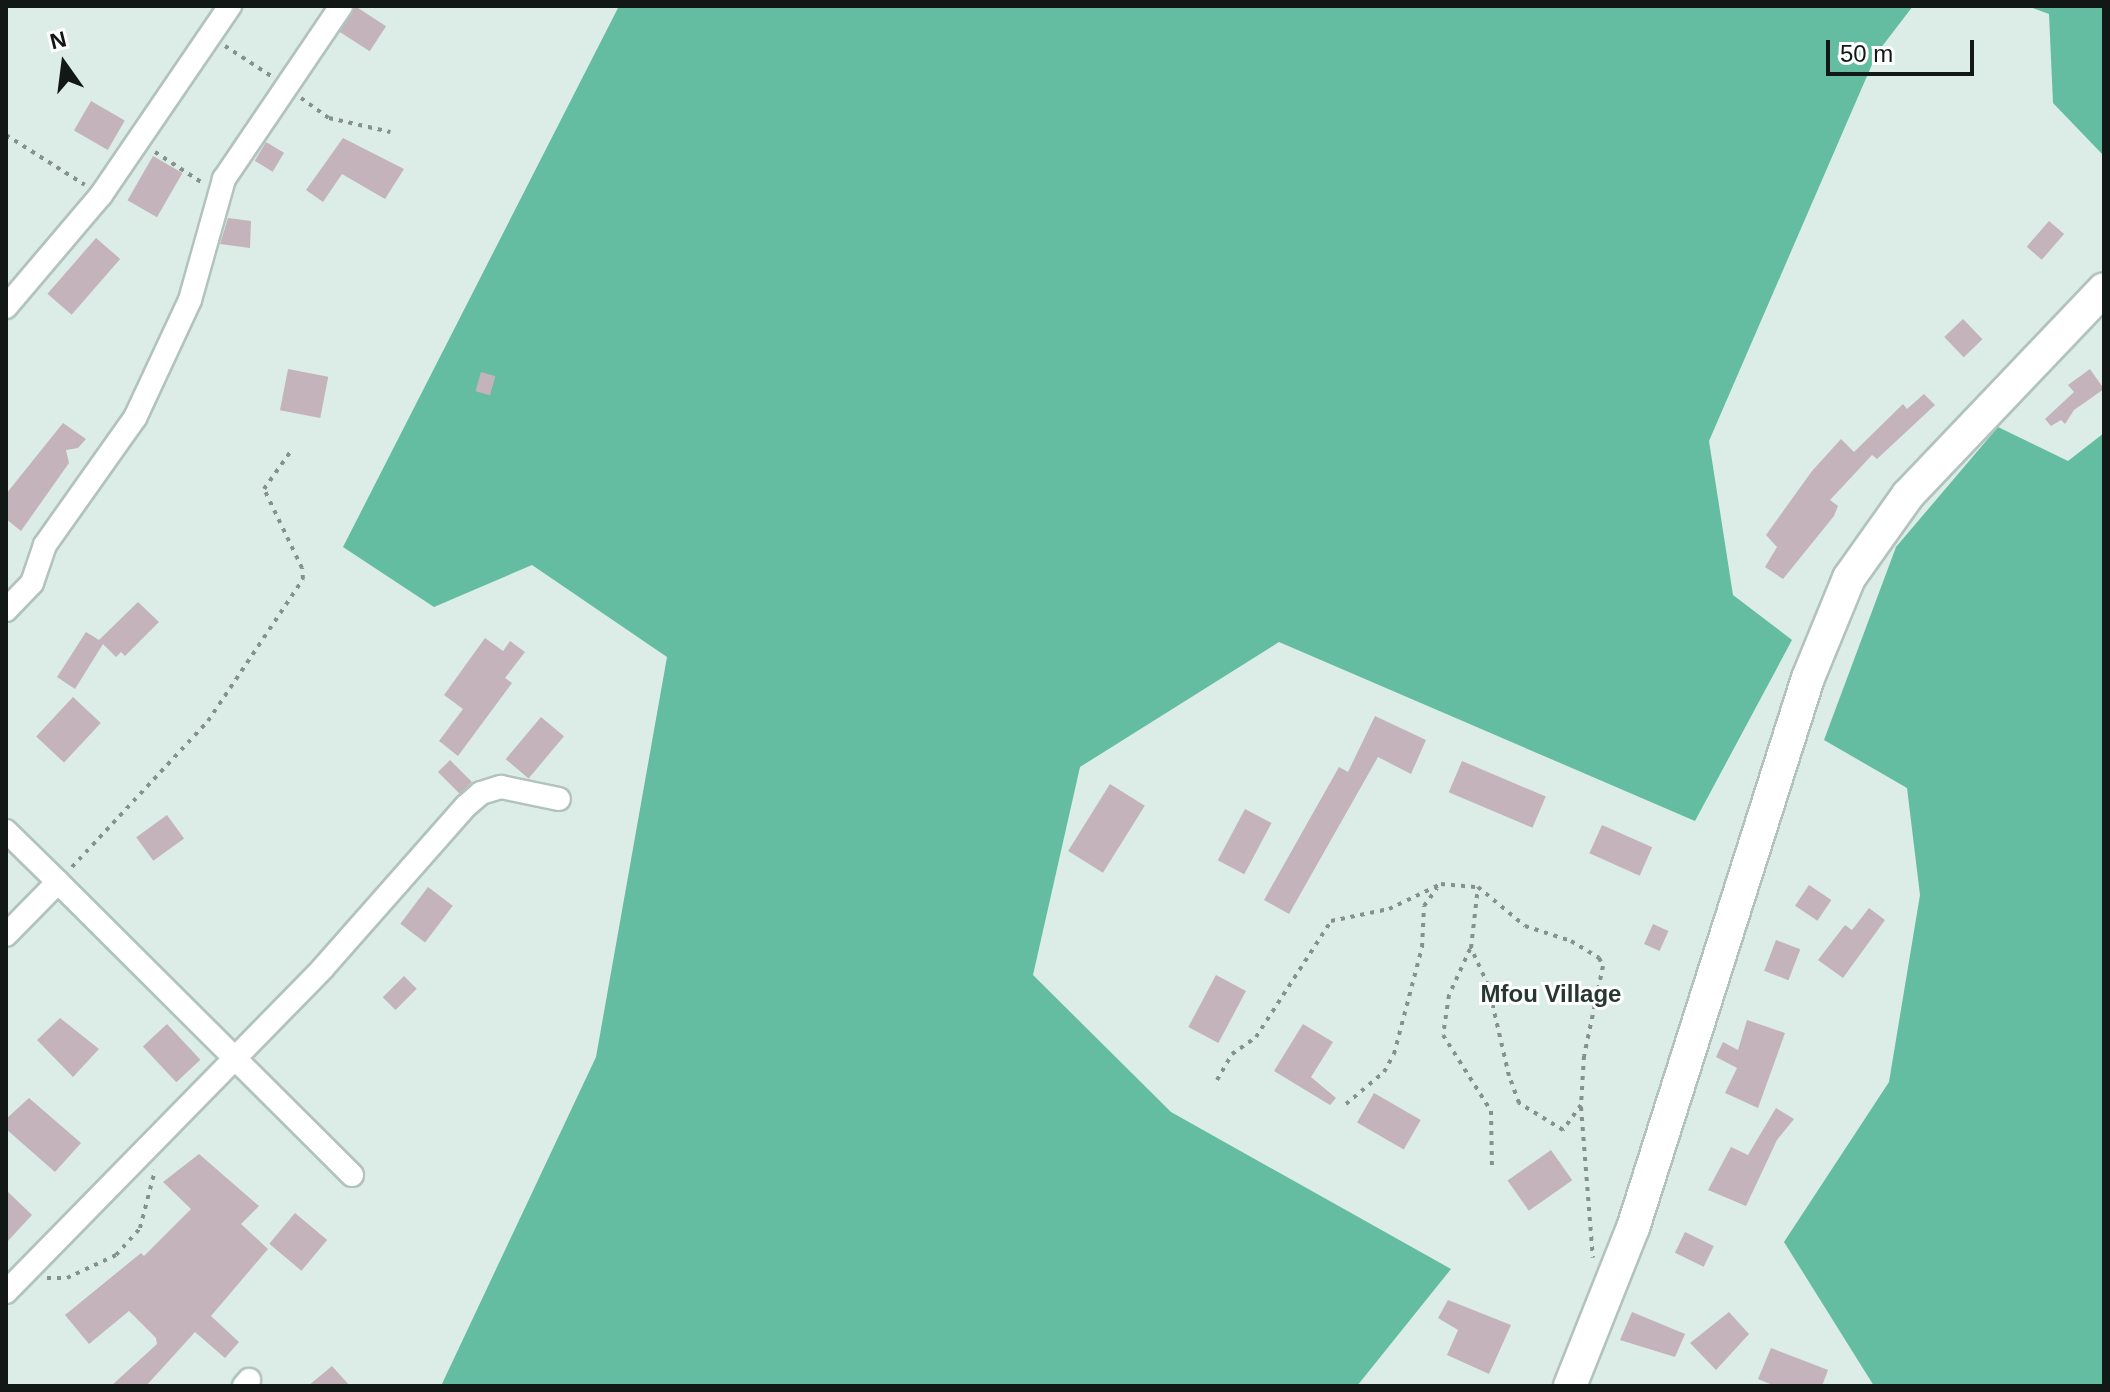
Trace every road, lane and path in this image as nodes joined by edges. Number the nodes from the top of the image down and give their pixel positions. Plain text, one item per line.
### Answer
1 (230, 6) edge
2 (341, 6) edge
3 (6, 135) edge
4 (139, 143) junction
5 (218, 192) junction
6 (101, 195) junction
7 (2104, 289) edge
8 (6, 307) edge
9 (291, 451) dead end
10 (6, 610) edge
11 (559, 799) dead end
12 (6, 831) edge
13 (58, 882) junction
14 (1441, 884) junction
15 (1478, 887) junction
16 (6, 935) edge
17 (1471, 948) junction
18 (235, 1055) junction
19 (1217, 1080) dead end
20 (1346, 1104) dead end
21 (1581, 1105) junction
22 (151, 1148) junction
23 (1492, 1170) dead end
24 (352, 1175) dead end
25 (25, 1273) junction
26 (6, 1292) edge
27 (1607, 1294) junction
28 (1570, 1386) edge

1 - 4 street
2 - 5 street
3 - 6 path
4 - 5 path
4 - 6 street
5 - 10 street
6 - 8 street
7 - 27 main road
9 - 13 path
11 - 18 street
12 - 13 street
13 - 16 street
13 - 18 street
14 - 15 path
14 - 19 path
14 - 20 path
15 - 17 path
15 - 21 path
17 - 21 path
17 - 23 path
18 - 22 street
18 - 24 street
21 - 27 path
22 - 25 street
22 - 25 path
25 - 26 street
27 - 28 main road

